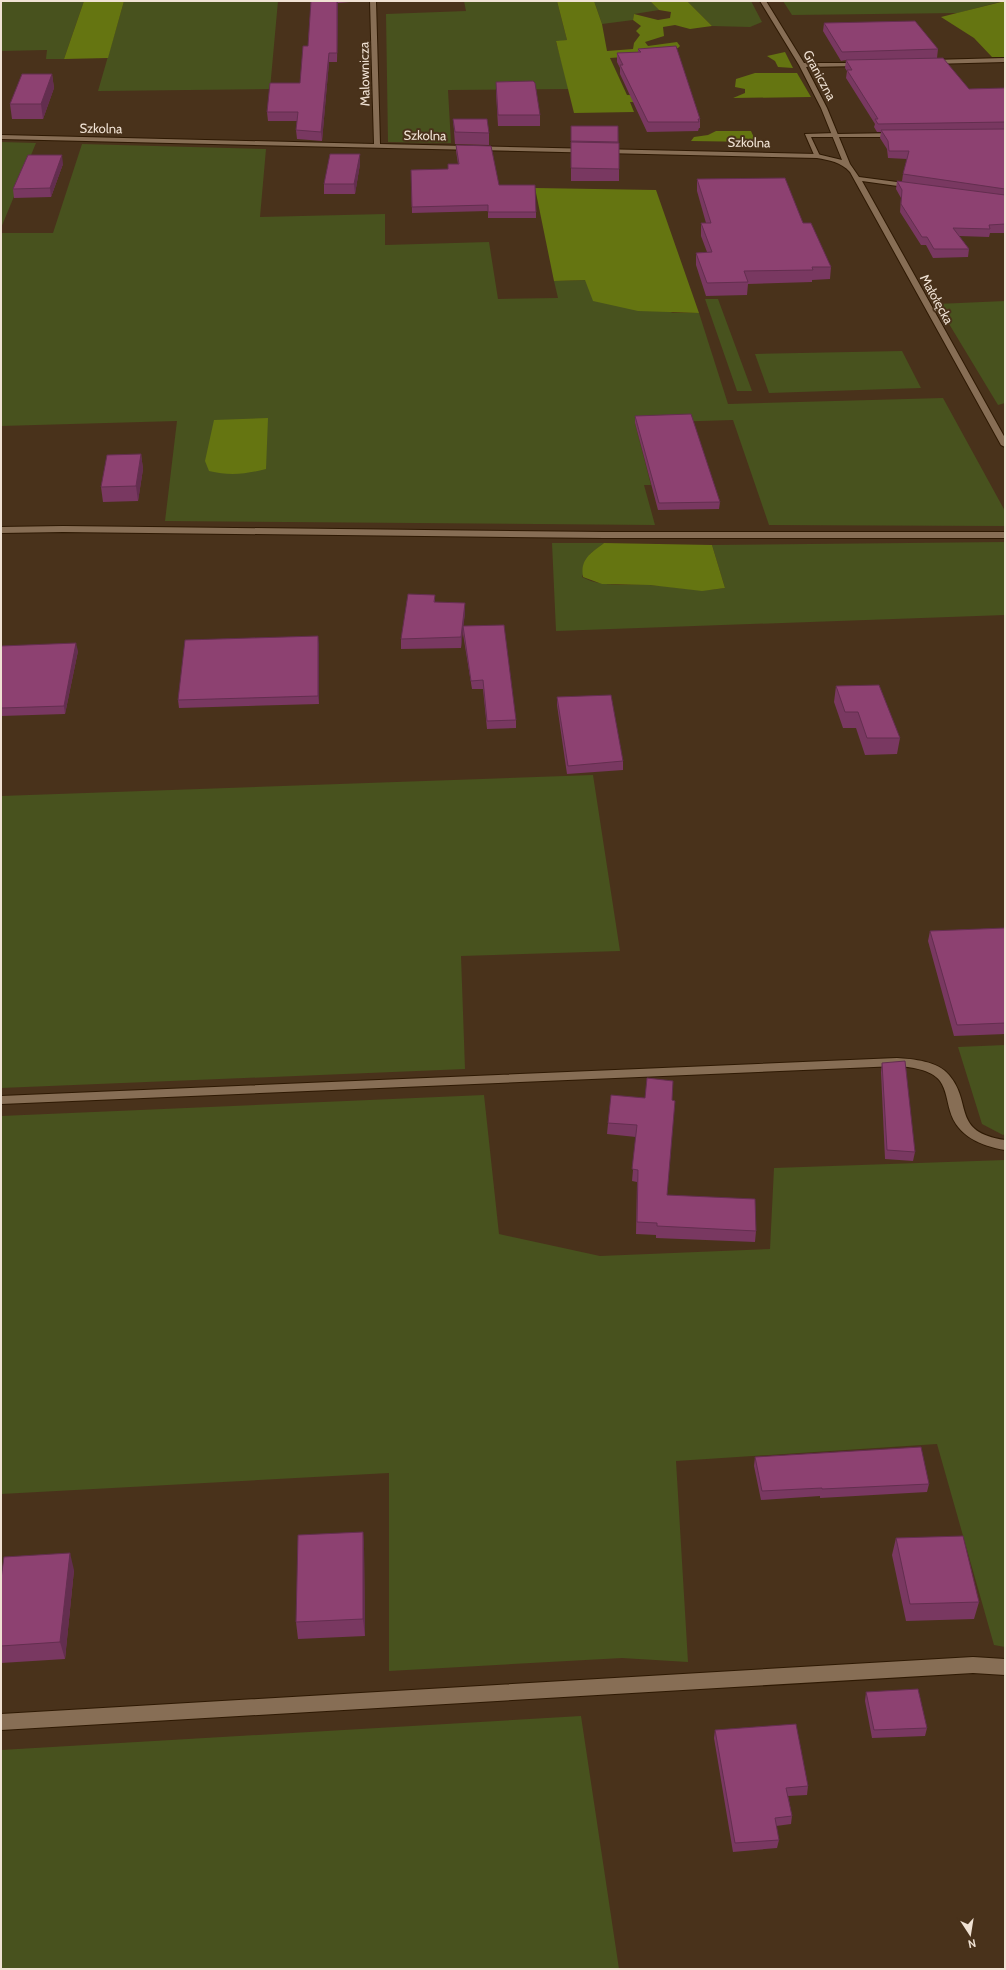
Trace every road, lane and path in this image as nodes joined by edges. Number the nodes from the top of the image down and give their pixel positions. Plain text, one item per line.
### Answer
1 (373, 1) edge
2 (763, 1) edge
3 (1005, 60) edge
4 (927, 62) edge
5 (865, 64) edge
6 (802, 66) junction
7 (834, 135) junction
8 (902, 135) edge
9 (1, 137) edge
10 (377, 146) junction
11 (817, 156) junction
12 (847, 165) junction
13 (856, 178) junction
14 (919, 187) edge
15 (1005, 445) edge
16 (1, 530) edge
17 (1005, 535) edge
18 (1, 1100) edge
19 (1005, 1145) edge
20 (1005, 1667) edge
21 (1, 1722) edge

1 - 10 street, Malownicza
2 - 6 street, Graniczna
3 - 4 street
5 - 6 street
6 - 7 street, Graniczna
7 - 8 street
7 - 11 street
7 - 12 street, Graniczna
9 - 10 street, Szkolna
10 - 11 street, Szkolna
11 - 12 street, Szkolna
12 - 13 street, Małołęcka
13 - 14 street
13 - 15 street, Małołęcka
16 - 17 street
18 - 19 street
20 - 21 street

